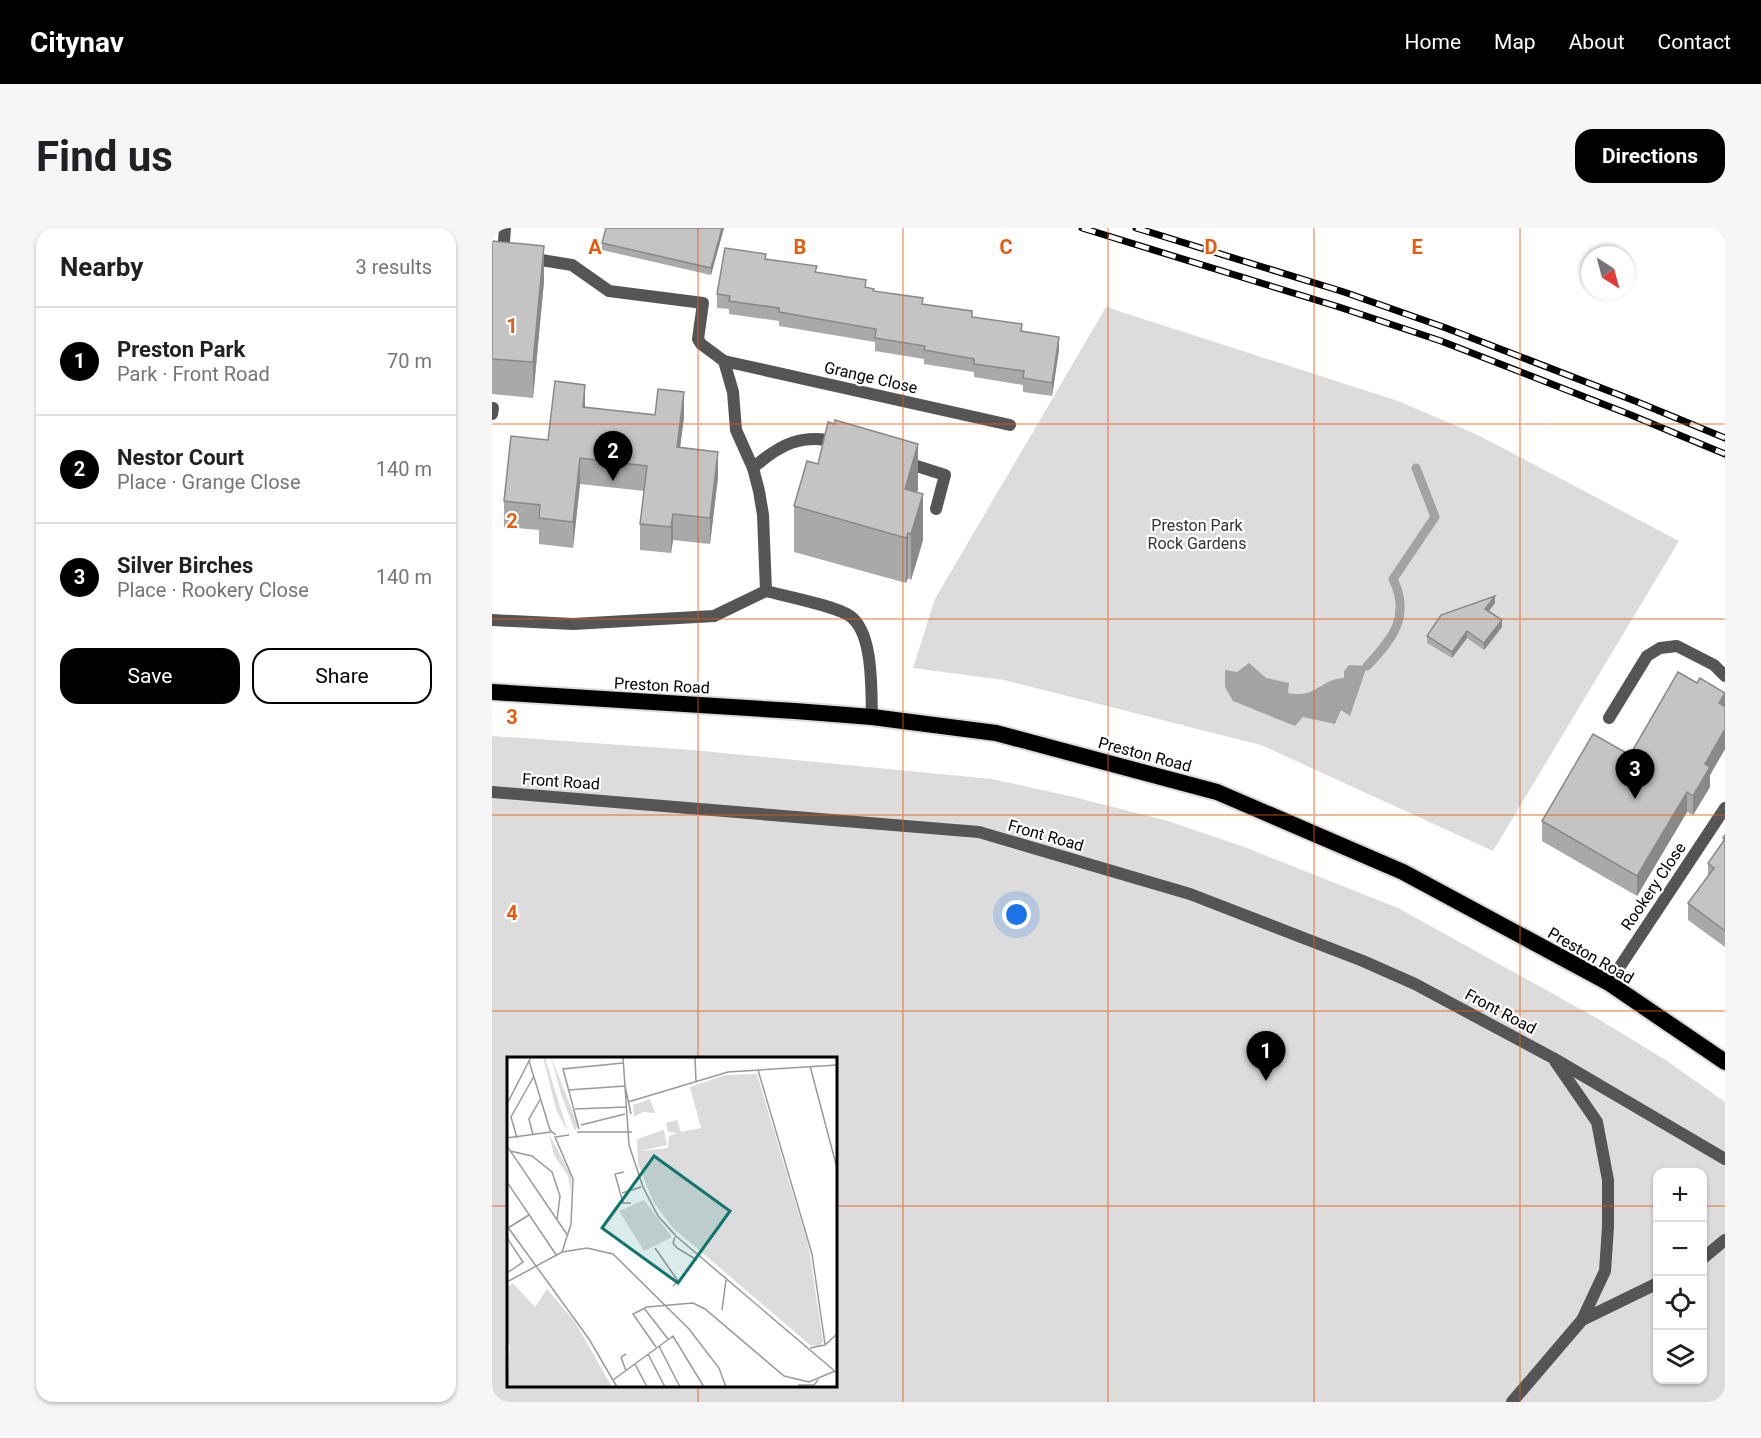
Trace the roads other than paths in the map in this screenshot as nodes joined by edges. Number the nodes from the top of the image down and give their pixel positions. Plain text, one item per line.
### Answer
1 (505, 228) edge
2 (724, 361) junction
3 (493, 408) edge
4 (492, 414) edge
5 (1011, 425) dead end
6 (847, 443) edge
7 (891, 457) edge
8 (753, 468) junction
9 (936, 508) dead end
10 (766, 591) junction
11 (492, 620) edge
12 (1725, 676) edge
13 (492, 692) edge
14 (872, 717) junction
15 (1609, 718) dead end
16 (492, 792) edge
17 (1725, 808) edge
18 (1609, 983) junction
19 (1553, 1058) junction
20 (1725, 1062) edge
21 (1725, 1158) edge
22 (1725, 1240) edge
23 (1707, 1254) edge
24 (1653, 1285) edge
25 (1582, 1320) junction
26 (1512, 1402) edge

1 - 2 street, Grange Close
2 - 5 street, Grange Close
2 - 8 street
3 - 4 street
6 - 8 street
7 - 9 street
8 - 10 street
10 - 11 street
10 - 14 street
12 - 15 street
13 - 14 highway, Preston Road
14 - 18 highway, Preston Road
16 - 19 street, Front Road
17 - 18 street, Rookery Close
18 - 20 highway, Preston Road
19 - 21 street, Front Road
19 - 25 street, Front Road
22 - 23 street
24 - 25 street, Front Road
25 - 26 street, Front Road

